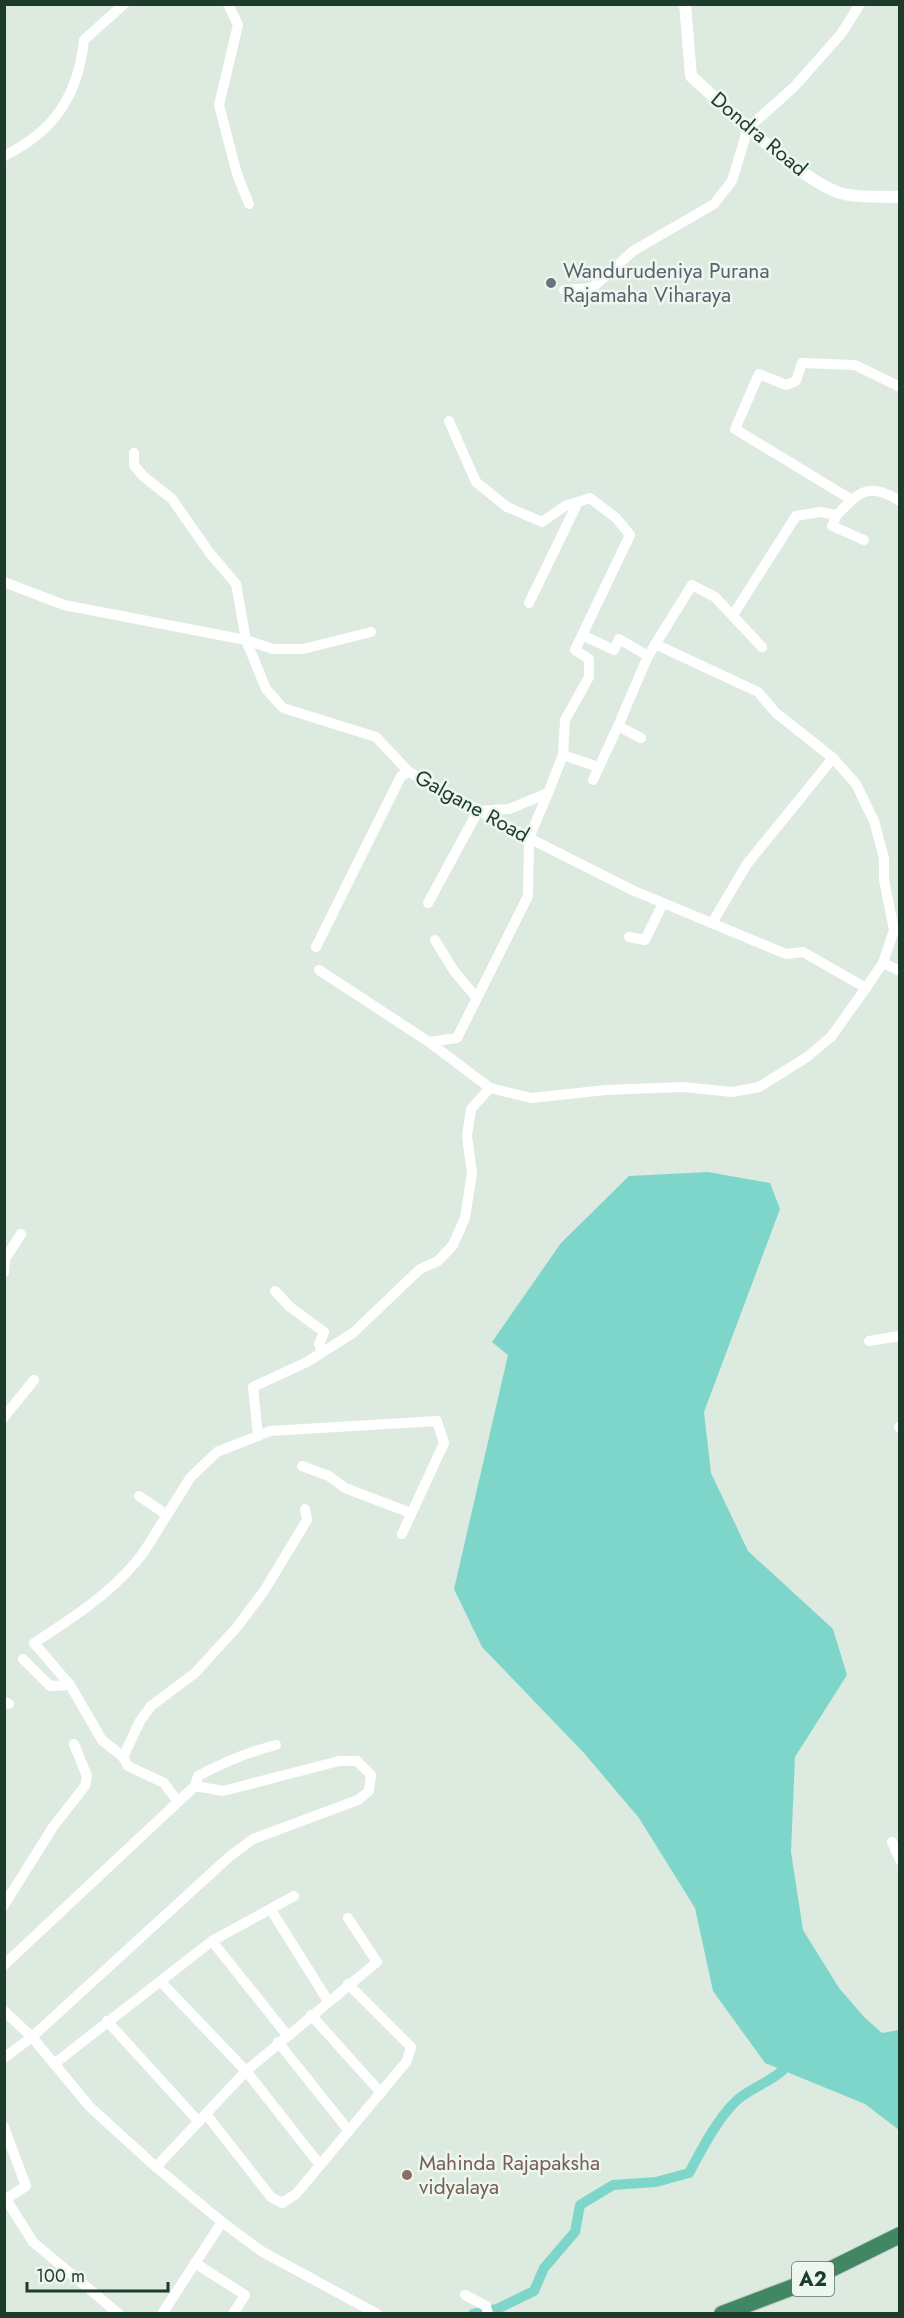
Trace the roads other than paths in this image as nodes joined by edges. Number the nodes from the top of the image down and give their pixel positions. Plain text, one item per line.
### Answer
1 (124, 4) edge
2 (228, 4) edge
3 (685, 4) edge
4 (860, 4) edge
5 (748, 128) junction
6 (4, 156) edge
7 (898, 195) edge
8 (249, 204) dead end
9 (564, 290) dead end
10 (900, 387) edge
11 (449, 421) dead end
12 (134, 453) dead end
13 (852, 500) junction
14 (900, 501) edge
15 (578, 502) junction
16 (837, 515) junction
17 (864, 540) dead end
18 (4, 582) edge
19 (529, 603) dead end
20 (733, 615) junction
21 (371, 632) dead end
22 (582, 635) junction
23 (246, 640) junction
24 (655, 644) junction
25 (762, 647) dead end
26 (648, 656) junction
27 (618, 726) junction
28 (641, 738) dead end
29 (563, 755) junction
30 (833, 758) junction
31 (598, 767) junction
32 (409, 772) junction
33 (593, 780) dead end
34 (548, 794) junction
35 (478, 811) junction
36 (529, 838) junction
37 (428, 903) dead end
38 (663, 903) junction
39 (712, 923) junction
40 (629, 937) dead end
41 (435, 940) dead end
42 (316, 946) dead end
43 (883, 963) junction
44 (319, 970) dead end
45 (900, 971) edge
46 (866, 988) junction
47 (476, 997) junction
48 (429, 1042) junction
49 (780, 1073) dead end
50 (490, 1088) junction
51 (21, 1234) dead end
52 (4, 1272) edge
53 (275, 1291) dead end
54 (900, 1336) edge
55 (869, 1341) dead end
56 (322, 1352) junction
57 (34, 1380) dead end
58 (4, 1417) edge
59 (258, 1436) junction
60 (302, 1466) dead end
61 (139, 1497) dead end
62 (305, 1509) dead end
63 (411, 1513) junction
64 (167, 1515) junction
65 (402, 1534) dead end
66 (23, 1659) dead end
67 (70, 1685) junction
68 (74, 1744) dead end
69 (276, 1745) dead end
70 (123, 1757) junction
71 (195, 1786) junction
72 (178, 1802) junction
73 (892, 1842) dead end
74 (900, 1860) edge
75 (294, 1896) dead end
76 (4, 1905) edge
77 (271, 1910) junction
78 (348, 1918) dead end
79 (212, 1941) junction
80 (4, 1965) edge
81 (161, 1982) junction
82 (348, 1984) junction
83 (328, 2001) junction
84 (4, 2011) edge
85 (311, 2015) junction
86 (107, 2021) junction
87 (287, 2035) junction
88 (32, 2037) junction
89 (278, 2042) junction
90 (4, 2058) edge
91 (54, 2064) junction
92 (246, 2071) junction
93 (381, 2092) junction
94 (202, 2118) junction
95 (4, 2127) edge
96 (349, 2131) junction
97 (320, 2165) junction
98 (156, 2167) junction
99 (222, 2222) junction
100 (900, 2235) edge
101 (195, 2263) junction
102 (465, 2295) dead end
103 (487, 2310) edge
104 (119, 2313) edge
105 (162, 2313) edge
106 (233, 2313) edge
107 (376, 2313) edge
108 (722, 2313) edge

1 - 6 street
2 - 8 street
3 - 5 street, Dondra Road
4 - 5 street
5 - 7 street, Dondra Road
5 - 9 street
10 - 13 street
11 - 15 street
12 - 23 street, Galgane Road
13 - 14 street
13 - 16 street
15 - 19 street
15 - 22 street
16 - 17 street
16 - 20 street
18 - 23 street
20 - 24 street
20 - 25 street
21 - 23 street
22 - 26 street
22 - 29 street
23 - 32 street, Galgane Road
24 - 26 street
24 - 30 street
26 - 27 street
27 - 28 street
27 - 31 street
29 - 31 street
29 - 34 street
30 - 39 street
30 - 43 street
31 - 33 street
32 - 35 street, Galgane Road
32 - 42 street
34 - 35 street
34 - 36 street
35 - 36 street, Galgane Road
35 - 37 street
36 - 38 street, Galgane Road
36 - 47 street
38 - 39 street, Galgane Road
38 - 40 street
39 - 46 street, Galgane Road
41 - 47 street
43 - 45 street
43 - 46 street
44 - 48 street
46 - 49 street
46 - 50 street
47 - 48 street
48 - 50 street
50 - 56 street
51 - 52 street
53 - 56 street
54 - 55 street
56 - 59 street
57 - 58 street
59 - 63 street
59 - 64 street
60 - 63 street
61 - 64 street
62 - 70 street
63 - 65 street
64 - 67 street
66 - 67 street
67 - 70 street
68 - 76 street
69 - 71 street
70 - 72 street
71 - 72 street
71 - 88 street
72 - 80 street
73 - 74 street
75 - 77 street
77 - 79 street
77 - 83 street
78 - 82 street
79 - 81 street
79 - 87 street
81 - 86 street
81 - 92 street
82 - 83 street
82 - 93 street
83 - 85 street
84 - 88 street
85 - 87 street
85 - 93 street
86 - 91 street
86 - 94 street
87 - 89 street
88 - 90 street
88 - 91 street
89 - 92 street
89 - 96 street
91 - 98 street
92 - 94 street
92 - 97 street
93 - 96 street
94 - 97 street
94 - 98 street
95 - 104 street
96 - 97 street
98 - 99 street
99 - 101 street
99 - 107 street
100 - 108 highway, A2
101 - 105 street
101 - 106 street
102 - 103 street

